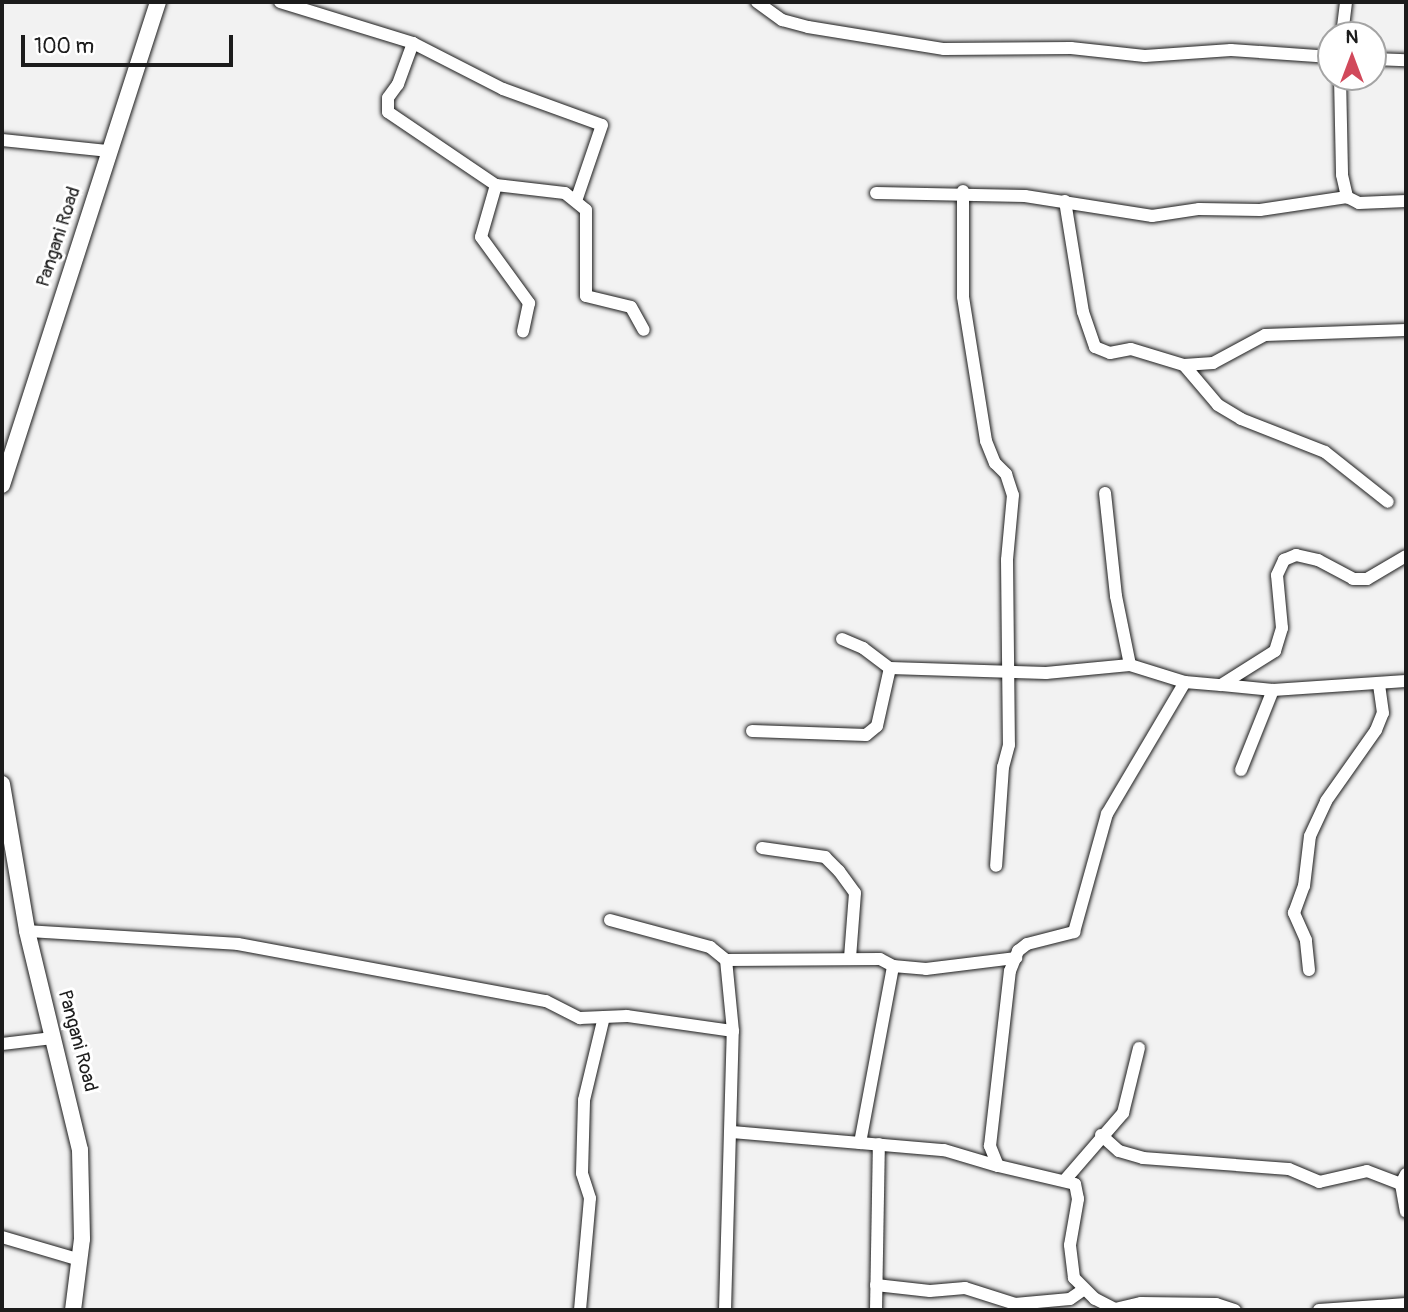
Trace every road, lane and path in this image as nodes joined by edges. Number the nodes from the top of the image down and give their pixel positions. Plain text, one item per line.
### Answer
1 (158, 2) edge
2 (280, 2) edge
3 (757, 2) edge
4 (1346, 2) edge
5 (1344, 21) edge
6 (414, 43) junction
7 (1317, 56) edge
8 (1387, 59) edge
9 (1406, 60) edge
10 (1339, 91) edge
11 (2, 139) edge
12 (109, 151) junction
13 (496, 185) junction
14 (963, 191) junction
15 (876, 193) dead end
16 (1347, 197) junction
17 (576, 201) junction
18 (1065, 201) junction
19 (1406, 201) edge
20 (644, 330) dead end
21 (1406, 330) edge
22 (523, 331) dead end
23 (1184, 365) junction
24 (2, 481) edge
25 (1105, 493) dead end
26 (1388, 502) dead end
27 (1406, 556) edge
28 (842, 639) dead end
29 (1130, 665) junction
30 (890, 668) junction
31 (1010, 673) junction
32 (1406, 681) edge
33 (1185, 682) junction
34 (1380, 683) junction
35 (1221, 685) junction
36 (1273, 690) junction
37 (752, 731) dead end
38 (1241, 771) dead end
39 (2, 784) edge
40 (762, 848) dead end
41 (996, 866) dead end
42 (610, 920) dead end
43 (27, 931) junction
44 (850, 958) junction
45 (1016, 958) junction
46 (726, 960) junction
47 (893, 966) junction
48 (1310, 970) dead end
49 (604, 1017) junction
50 (733, 1031) junction
51 (53, 1038) junction
52 (2, 1044) edge
53 (1139, 1048) dead end
54 (732, 1132) junction
55 (1101, 1135) junction
56 (860, 1143) junction
57 (879, 1144) junction
58 (998, 1166) junction
59 (1404, 1179) edge
60 (1065, 1180) junction
61 (1406, 1212) edge
62 (2, 1237) edge
63 (80, 1260) junction
64 (876, 1285) junction
65 (1083, 1290) junction
66 (1406, 1304) edge
67 (73, 1310) edge
68 (580, 1310) edge
69 (725, 1310) edge
70 (876, 1310) edge
71 (1116, 1310) edge
72 (1235, 1310) edge
73 (1319, 1310) edge

1 - 12 main road, Pangani Road
2 - 6 street
3 - 7 street
4 - 5 street
6 - 13 street
6 - 17 street
8 - 9 street
10 - 16 street
11 - 12 street
12 - 24 main road, Pangani Road
13 - 17 street
13 - 22 street
14 - 15 street
14 - 18 street
14 - 31 street
16 - 18 street
16 - 19 street
17 - 20 street
18 - 23 street
21 - 23 street
23 - 26 street
25 - 29 street
27 - 35 street
28 - 30 street
29 - 31 street
29 - 33 street
30 - 31 street
30 - 37 street
31 - 41 street
32 - 34 street
33 - 35 street
33 - 45 street
34 - 36 street
34 - 48 street
35 - 36 street
36 - 38 street
39 - 43 main road, Pangani Road
40 - 44 street
42 - 46 street
43 - 49 street
43 - 51 main road, Pangani Road
44 - 46 street
44 - 47 street
45 - 47 street
45 - 58 street
46 - 50 street
47 - 56 street
49 - 50 street
49 - 68 street
50 - 54 street
51 - 52 street
51 - 63 main road, Pangani Road
53 - 55 street
54 - 56 street
54 - 69 street
55 - 59 street
55 - 60 street
56 - 57 street
57 - 58 street
57 - 64 street
58 - 60 street
59 - 61 street
60 - 65 street
62 - 63 street
63 - 67 main road, Pangani Road
64 - 65 street
64 - 70 street
65 - 71 street
66 - 73 street
71 - 72 street

